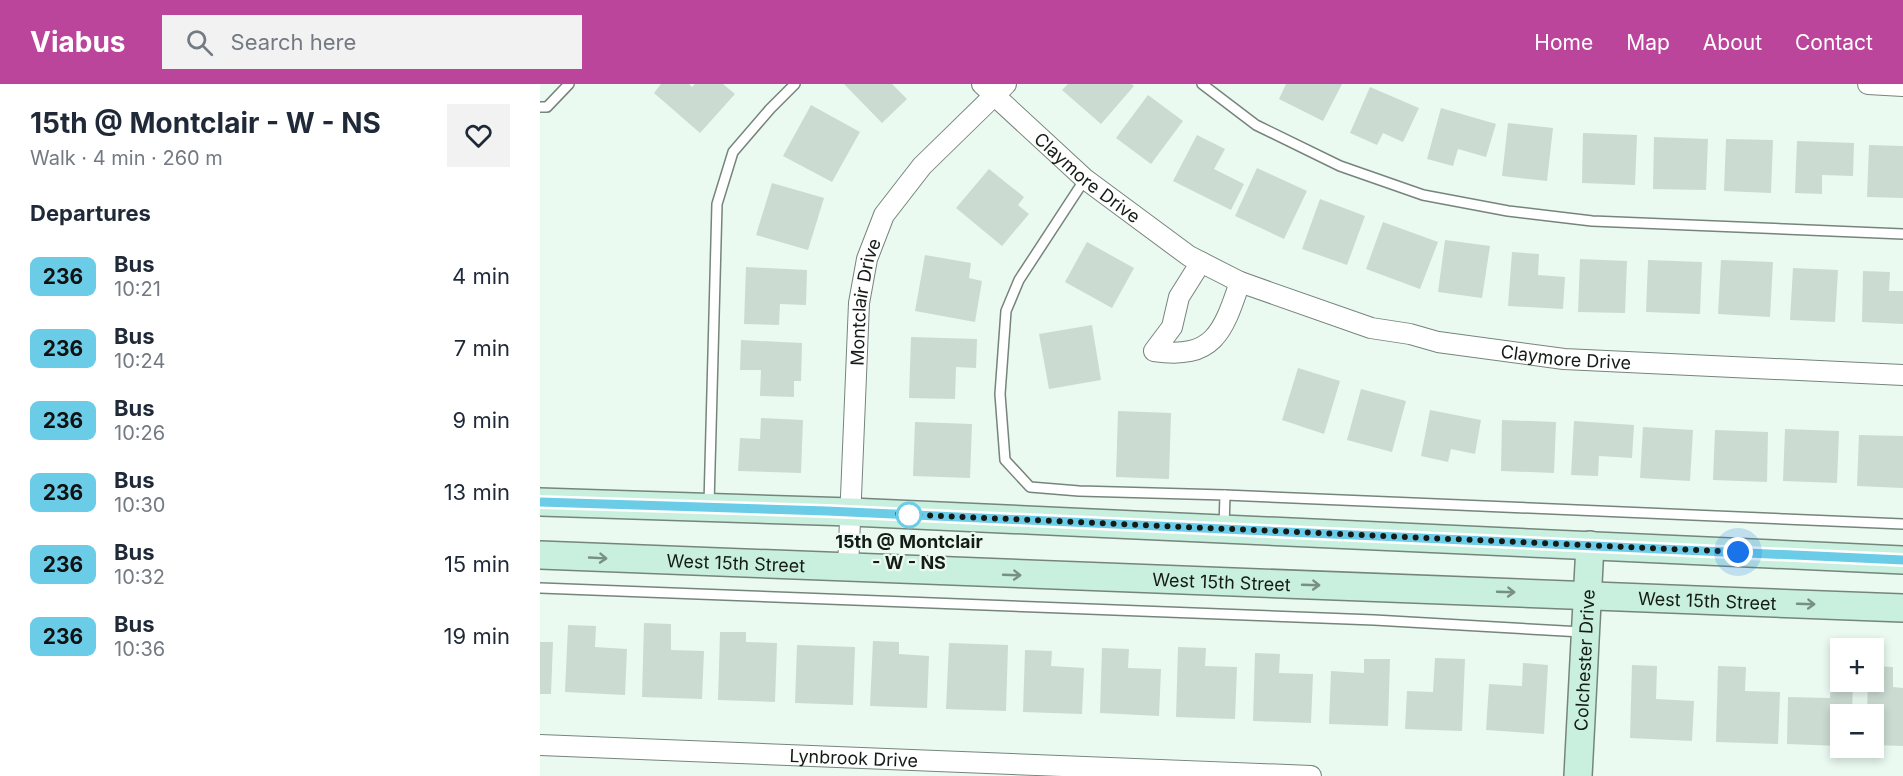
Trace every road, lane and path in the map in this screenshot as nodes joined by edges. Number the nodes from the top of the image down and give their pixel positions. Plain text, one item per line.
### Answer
1 (569, 84) edge
2 (795, 84) edge
3 (1202, 84) edge
4 (1868, 84) edge
5 (1903, 86) edge
6 (994, 88) edge
7 (540, 107) edge
8 (1085, 179) junction
9 (1903, 234) edge
10 (1201, 262) junction
11 (1240, 282) junction
12 (1903, 375) edge
13 (1225, 495) junction
14 (540, 502) edge
15 (709, 506) junction
16 (851, 512) junction
17 (1903, 524) edge
18 (1224, 529) junction
19 (1590, 545) junction
20 (540, 555) edge
21 (1903, 560) edge
22 (848, 569) junction
23 (540, 588) edge
24 (1586, 595) junction
25 (1903, 608) edge
26 (1584, 632) junction
27 (540, 744) edge
28 (1311, 776) edge
29 (1578, 776) edge

1 - 7 lane
2 - 15 lane
3 - 9 lane
4 - 5 street
6 - 8 street, Claymore Drive
6 - 16 street, Montclair Drive
8 - 10 street, Claymore Drive
8 - 13 lane
10 - 11 street, Claymore Drive
10 - 11 street
11 - 12 street, Claymore Drive
13 - 17 lane
13 - 18 lane
14 - 15 main road
15 - 16 main road
16 - 18 main road
16 - 22 street, Montclair Drive
18 - 19 main road
19 - 21 main road
19 - 24 main road, Colchester Drive
20 -> 22 main road, West 15th Street
22 -> 24 main road, West 15th Street
23 - 26 lane
24 -> 25 main road, West 15th Street
24 - 26 main road, Colchester Drive
26 - 29 main road, Colchester Drive
27 - 28 street, Lynbrook Drive

